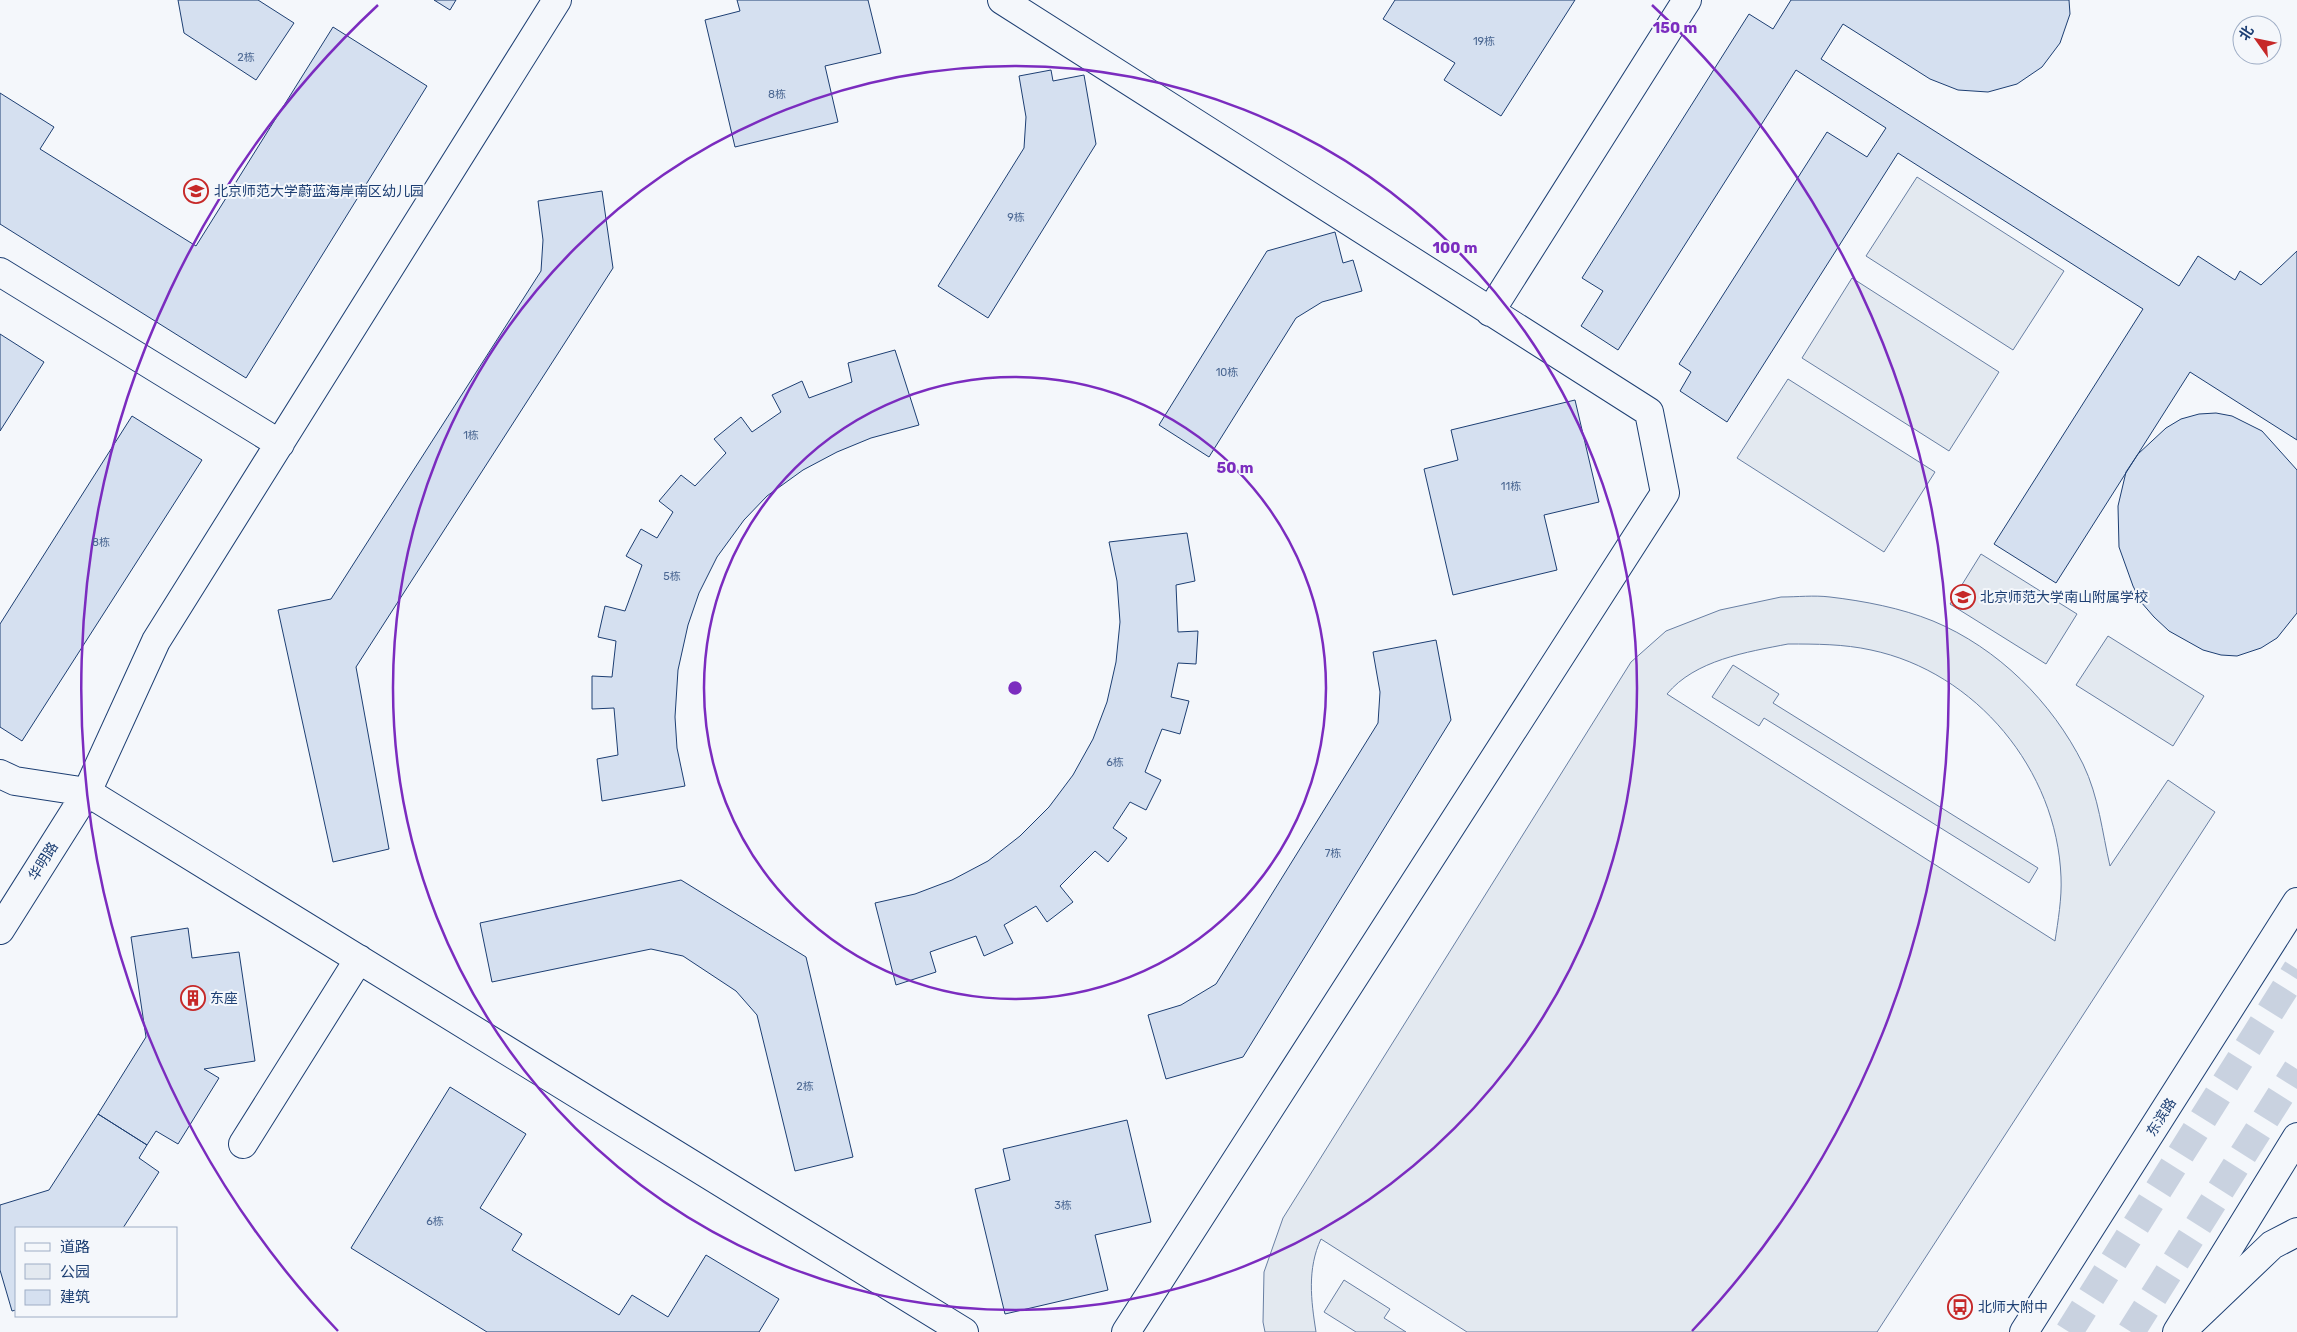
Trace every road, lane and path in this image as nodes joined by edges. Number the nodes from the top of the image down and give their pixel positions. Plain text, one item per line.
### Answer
1 (557, 0) edge
2 (1002, 0) edge
3 (1688, 0) edge
4 (0, 272) edge
5 (1490, 312) junction
6 (280, 444) junction
7 (0, 774) edge
8 (87, 792) junction
9 (2297, 902) edge
10 (0, 930) edge
11 (359, 959) junction
12 (2297, 1137) edge
13 (243, 1144) dead end
14 (2297, 1232) edge
15 (964, 1332) edge
16 (1126, 1332) edge
17 (2024, 1332) edge
18 (2177, 1332) edge
19 (2181, 1332) edge

1 - 6 street, 华明路
2 - 5 street
3 - 5 street
4 - 6 street
5 - 16 street
6 - 8 street, 华明路
7 - 8 street
8 - 10 street, 华明路
8 - 11 street
9 - 17 street, 东滨路
11 - 13 street
11 - 15 street
12 - 18 street
14 - 19 street

